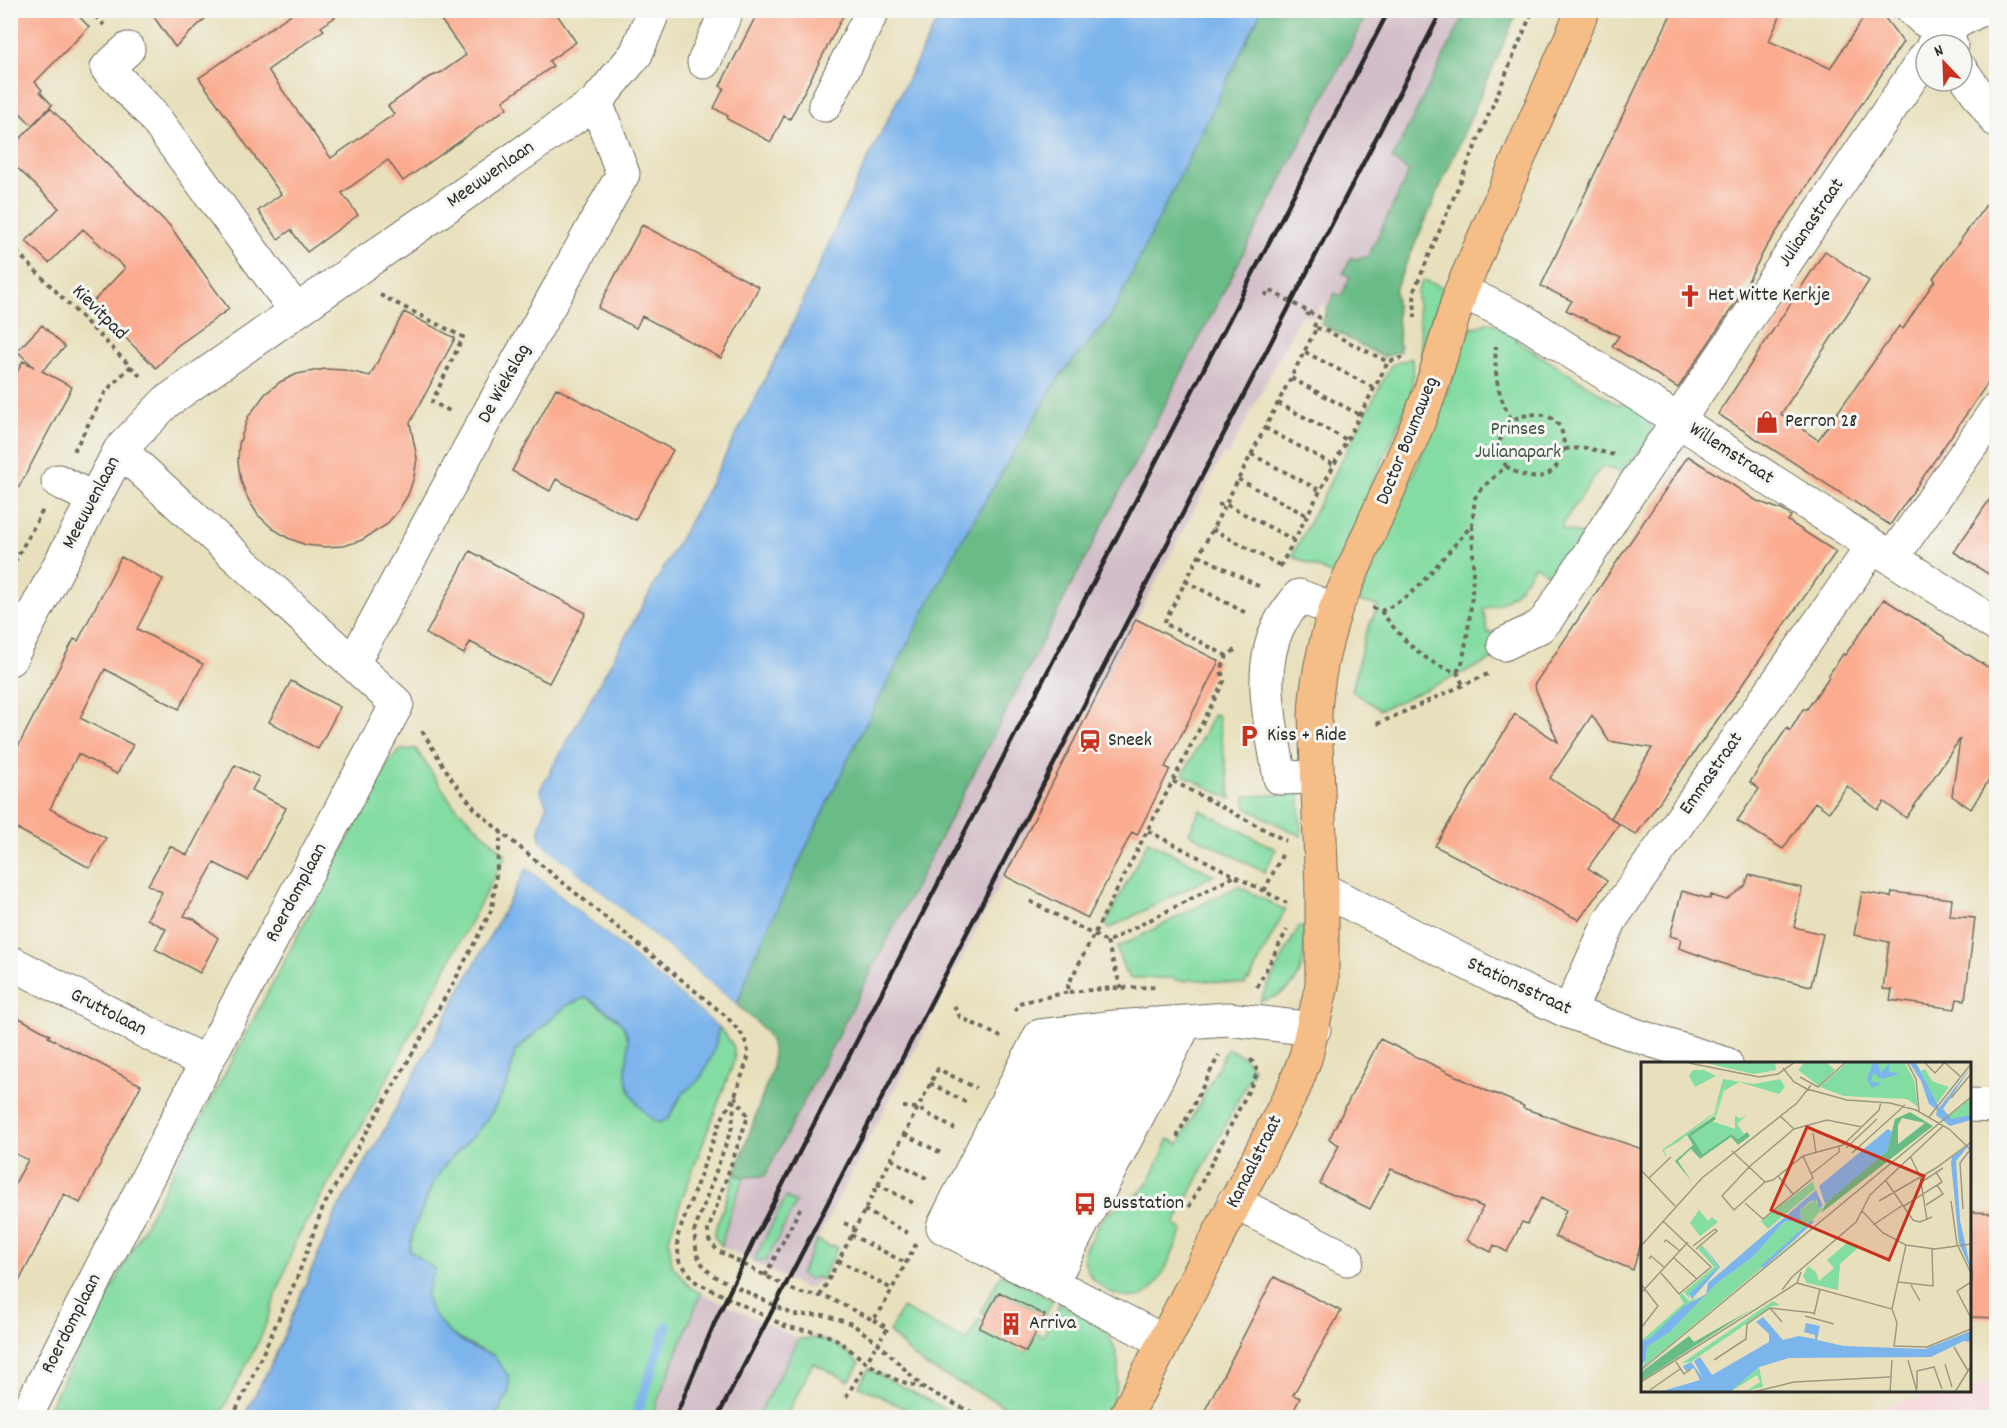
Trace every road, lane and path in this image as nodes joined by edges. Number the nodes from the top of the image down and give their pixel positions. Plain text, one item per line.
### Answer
1 (654, 10) edge
2 (727, 10) edge
3 (873, 10) edge
4 (1533, 10) edge
5 (1583, 10) edge
6 (1913, 10) edge
7 (1979, 10) edge
8 (1936, 33) edge
9 (1951, 33) edge
10 (128, 49) dead end
11 (704, 62) dead end
12 (1914, 74) edge
13 (1974, 86) edge
14 (596, 102) junction
15 (825, 105) dead end
16 (1995, 113) edge
17 (10, 245) edge
18 (345, 277) junction
19 (1461, 291) junction
20 (1265, 296) dead end
21 (296, 311) junction
22 (1505, 311) junction
23 (1416, 326) dead end
24 (1316, 329) junction
25 (1305, 352) junction
26 (1411, 357) dead end
27 (1388, 362) junction
28 (1291, 378) junction
29 (1374, 388) junction
30 (166, 402) junction
31 (1278, 403) junction
32 (1996, 410) edge
33 (1360, 415) junction
34 (1512, 420) junction
35 (1680, 421) junction
36 (481, 427) junction
37 (1265, 428) junction
38 (1347, 440) junction
39 (1565, 449) junction
40 (120, 450) junction
41 (1251, 454) junction
42 (1334, 465) junction
43 (1506, 466) junction
44 (1648, 467) junction
45 (1238, 479) junction
46 (58, 481) dead end
47 (1321, 491) junction
48 (94, 499) junction
49 (1225, 504) junction
50 (1218, 506) dead end
51 (1308, 516) junction
52 (1472, 525) junction
53 (1212, 529) junction
54 (1294, 540) junction
55 (1882, 552) junction
56 (1199, 555) junction
57 (1185, 581) junction
58 (1268, 591) dead end
59 (1350, 608) junction
60 (1381, 611) junction
61 (1254, 618) dead end
62 (1996, 626) edge
63 (1504, 644) joint
64 (1240, 645) dead end
65 (1227, 656) junction
66 (10, 659) edge
67 (353, 663) junction
68 (1456, 672) junction
69 (1463, 686) junction
70 (397, 704) junction
71 (1377, 724) dead end
72 (1317, 777) junction
73 (1173, 781) junction
74 (1148, 831) junction
75 (501, 832) junction
76 (1234, 876) junction
77 (1322, 889) junction
78 (1264, 891) junction
79 (1030, 901) dead end
80 (1289, 905) dead end
81 (1290, 924) dead end
82 (1094, 934) junction
83 (1107, 942) junction
84 (10, 962) edge
85 (1161, 987) dead end
86 (1121, 988) junction
87 (1069, 992) junction
88 (1254, 993) dead end
89 (954, 1006) dead end
90 (1569, 1012) junction
91 (1011, 1017) dead end
92 (1186, 1022) junction
93 (1151, 1024) junction
94 (1115, 1027) junction
95 (1314, 1029) junction
96 (1004, 1031) dead end
97 (1001, 1037) junction
98 (999, 1048) dead end
99 (1222, 1048) dead end
100 (1243, 1049) dead end
101 (1250, 1049) dead end
102 (1249, 1057) junction
103 (1720, 1062) edge
104 (206, 1063) junction
105 (930, 1083) junction
106 (984, 1092) dead end
107 (735, 1096) junction
108 (1971, 1105) edge
109 (1996, 1106) edge
110 (903, 1107) dead end
111 (976, 1107) dead end
112 (916, 1108) junction
113 (962, 1132) dead end
114 (904, 1134) junction
115 (1177, 1137) dead end
116 (949, 1157) dead end
117 (891, 1159) junction
118 (936, 1183) dead end
119 (877, 1184) junction
120 (1234, 1202) junction
121 (802, 1205) dead end
122 (1189, 1207) dead end
123 (923, 1208) dead end
124 (864, 1210) junction
125 (844, 1223) dead end
126 (855, 1228) junction
127 (851, 1236) junction
128 (1347, 1259) dead end
129 (838, 1260) junction
130 (1011, 1261) junction
131 (906, 1263) junction
132 (765, 1276) junction
133 (892, 1289) junction
134 (820, 1296) junction
135 (873, 1320) junction
136 (881, 1338) dead end
137 (1163, 1341) junction
138 (875, 1347) dead end
139 (869, 1358) dead end
140 (864, 1367) dead end
141 (925, 1389) junction
142 (846, 1397) dead end
143 (25, 1418) edge
144 (232, 1418) edge
145 (982, 1418) edge
146 (1125, 1418) edge

1 - 14 street, Meeuwenlaan
2 - 11 street
3 - 15 street
4 - 23 path
5 - 19 main road, Doctor Boumaweg
6 - 8 street
7 - 9 street
10 - 21 street
12 - 35 street, Julianastraat
13 - 16 street
14 - 18 street, Meeuwenlaan
14 - 36 street, De Wiekslag
17 - 30 path, Kievitpad
18 - 21 street, Meeuwenlaan
18 - 36 path
19 - 22 street, Willemstraat
19 - 59 main road, Doctor Boumaweg
20 - 24 path
21 - 30 street, Meeuwenlaan
22 - 34 path
22 - 35 street, Willemstraat
24 - 25 path
24 - 27 path
25 - 28 path
25 - 29 path
26 - 27 path
27 - 29 path
28 - 31 path
28 - 33 path
29 - 33 path
30 - 40 street, Meeuwenlaan
31 - 37 path
31 - 38 path
32 - 55 street, Emmastraat
33 - 38 path
34 - 39 path
34 - 43 path
35 - 44 street
35 - 55 street, Willemstraat
36 - 67 street, De Wiekslag
37 - 41 path
37 - 42 path
38 - 42 path
39 - 43 path
39 - 44 path
40 - 48 street, Meeuwenlaan
40 - 67 street
41 - 45 path
41 - 47 path
42 - 47 path
43 - 52 path
44 - 63 street
45 - 49 path
45 - 51 path
46 - 48 street
47 - 51 path
48 - 66 street, Meeuwenlaan
49 - 50 path
49 - 53 path
49 - 54 path
51 - 54 path
52 - 60 path
52 - 68 path
53 - 54 path
53 - 56 path
55 - 62 street, Willemstraat
55 - 90 street, Emmastraat
56 - 57 path
56 - 58 path
57 - 61 path
57 - 65 path
59 - 60 path
59 - 72 main road, Doctor Boumaweg
59 - 72 street
60 - 68 path
63 - 69 path
64 - 65 path
65 - 73 path
67 - 70 street
68 - 69 path
69 - 71 path
70 - 75 path
70 - 104 street, Roerdomplaan
72 - 77 main road, Doctor Boumaweg
73 - 74 path
73 - 78 path
74 - 76 path
74 - 82 path
75 - 107 path
75 - 144 path
76 - 78 path
76 - 83 path
77 - 90 street, Stationsstraat
77 - 95 main road, Kanaalstraat
78 - 80 path
79 - 82 path
81 - 88 path
82 - 83 path
82 - 87 path
83 - 86 path
84 - 104 street, Gruttolaan
85 - 86 path
86 - 87 path
87 - 91 path
89 - 97 path
90 - 103 street, Stationsstraat
92 - 93 street
92 - 95 street
92 - 130 street
93 - 94 street
93 - 130 street
94 - 130 street
94 - 130 street
95 - 120 main road, Kanaalstraat
96 - 97 path
97 - 98 path
99 - 115 path
100 - 102 path
101 - 102 path
102 - 122 path
104 - 143 street, Roerdomplaan
105 - 106 path
105 - 111 path
105 - 112 path
107 - 132 path
107 - 141 path
107 - 141 path
108 - 109 street
110 - 112 path
112 - 113 path
112 - 114 path
114 - 116 path
114 - 117 path
117 - 118 path
117 - 119 path
119 - 123 path
119 - 124 path
120 - 128 street
120 - 137 main road, Kanaalstraat
121 - 132 path
124 - 126 path
124 - 131 path
125 - 126 path
126 - 127 path
127 - 129 path
127 - 131 path
129 - 133 path
129 - 134 path
130 - 137 street
131 - 133 path
132 - 134 path
133 - 135 path
134 - 135 path
135 - 136 path
137 - 146 main road, Kanaalstraat
138 - 139 path
140 - 142 path
141 - 145 path

